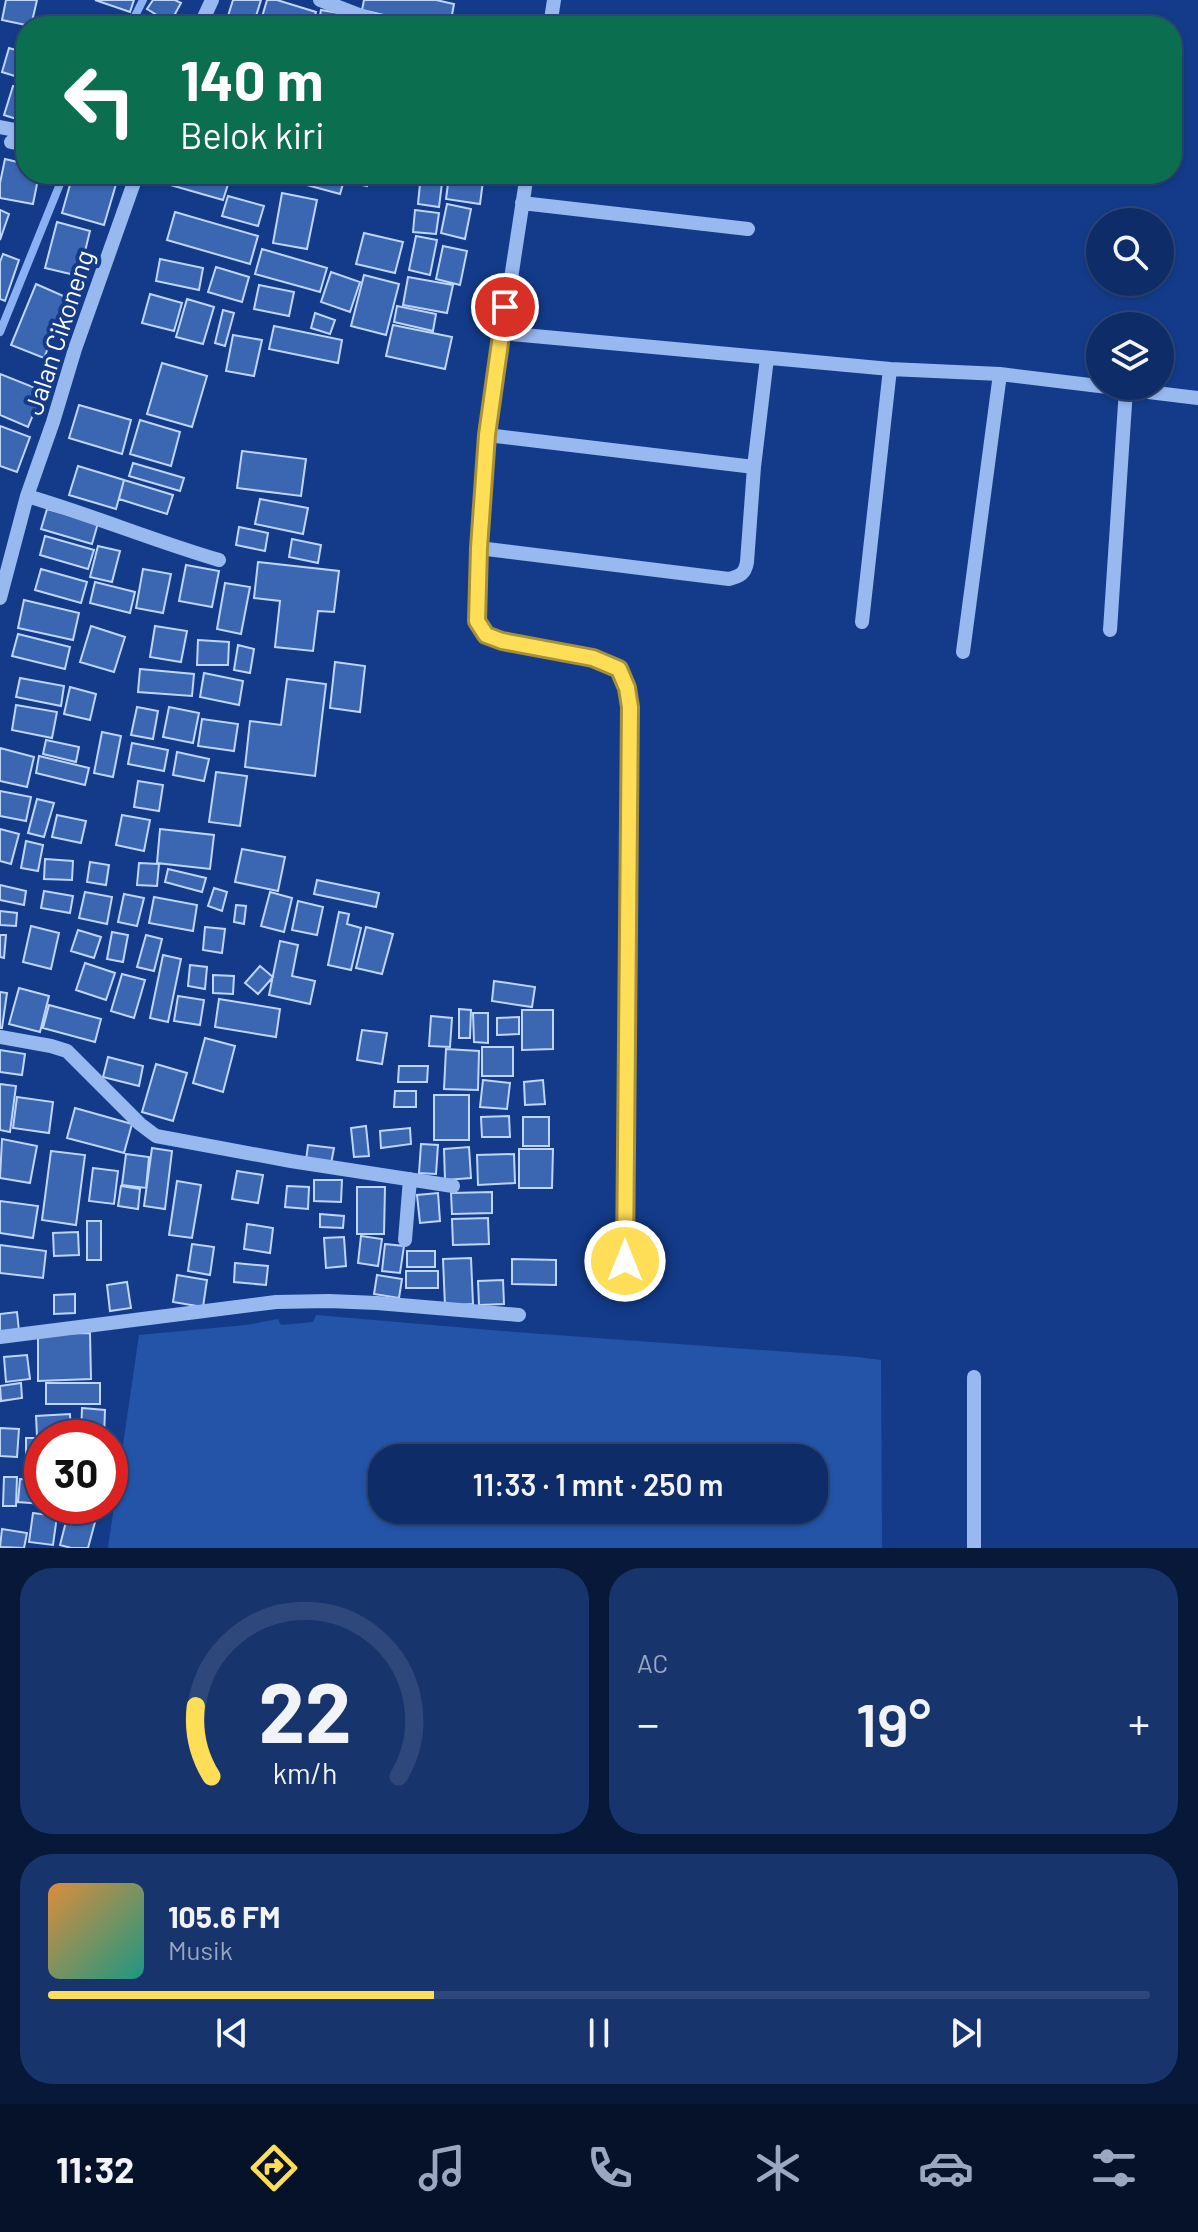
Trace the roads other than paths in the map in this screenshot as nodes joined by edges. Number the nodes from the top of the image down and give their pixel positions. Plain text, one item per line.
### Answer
1 (320, 0) edge
2 (362, 16) edge
3 (133, 184) edge
4 (525, 184) edge
5 (522, 203) junction
6 (748, 229) dead end
7 (501, 333) junction
8 (767, 358) junction
9 (890, 369) junction
10 (1000, 374) junction
11 (1086, 384) edge
12 (1174, 395) edge
13 (1198, 398) edge
14 (1125, 400) edge
15 (487, 435) junction
16 (754, 467) junction
17 (27, 496) junction
18 (479, 548) junction
19 (219, 560) dead end
20 (0, 598) edge
21 (862, 622) dead end
22 (1110, 630) dead end
23 (963, 652) dead end
24 (0, 1037) edge
25 (410, 1179) junction
26 (453, 1186) dead end
27 (405, 1240) dead end
28 (625, 1292) dead end
29 (519, 1315) dead end
30 (0, 1337) edge
31 (974, 1377) dead end
32 (974, 1548) edge

1 - 2 street
3 - 17 street, Jalan Cikoneng
4 - 5 street
5 - 6 street
5 - 7 street
7 - 8 street
7 - 15 street
8 - 9 street
8 - 16 street
9 - 10 street
9 - 21 street
10 - 11 street
10 - 23 street
12 - 13 street
14 - 22 street
15 - 16 street
15 - 18 street
16 - 18 street
17 - 19 street
17 - 20 street, Jalan Cikoneng
18 - 28 street
24 - 25 street
25 - 26 street
25 - 27 street
29 - 30 street
31 - 32 street

